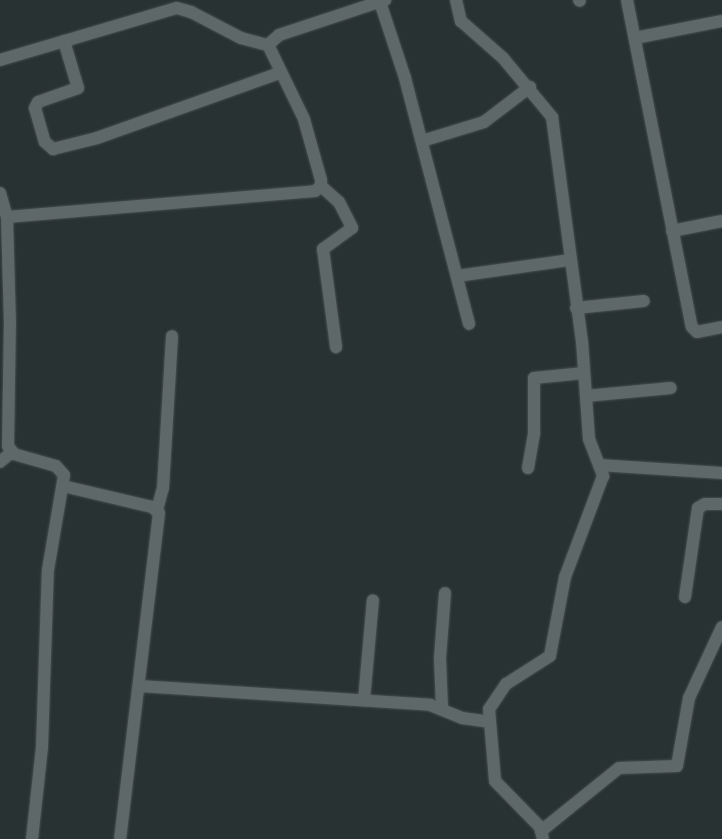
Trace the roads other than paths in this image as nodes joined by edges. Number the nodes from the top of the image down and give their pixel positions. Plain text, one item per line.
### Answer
1 (456, 0) edge
2 (627, 0) edge
3 (383, 1) edge
4 (722, 21) edge
5 (635, 38) junction
6 (64, 41) junction
7 (268, 45) junction
8 (0, 60) edge
9 (280, 73) junction
10 (530, 87) junction
11 (422, 141) junction
12 (321, 186) junction
13 (0, 193) edge
14 (7, 217) junction
15 (722, 221) edge
16 (672, 231) junction
17 (569, 260) junction
18 (457, 276) junction
19 (644, 301) dead end
20 (576, 308) junction
21 (469, 324) dead end
22 (5, 325) edge
23 (722, 327) edge
24 (172, 336) dead end
25 (336, 347) dead end
26 (584, 373) junction
27 (671, 388) dead end
28 (586, 396) junction
29 (12, 452) junction
30 (0, 462) edge
31 (599, 465) junction
32 (528, 468) dead end
33 (722, 473) edge
34 (63, 486) junction
35 (722, 504) edge
36 (157, 510) junction
37 (445, 593) dead end
38 (686, 597) dead end
39 (373, 600) dead end
40 (722, 627) edge
41 (139, 686) junction
42 (364, 700) junction
43 (442, 708) junction
44 (489, 722) junction
45 (542, 835) edge
46 (32, 839) edge
47 (120, 839) edge

1 - 10 street
2 - 5 street
3 - 7 street
3 - 11 street
4 - 5 street
5 - 16 street
6 - 7 street
6 - 8 street
6 - 9 street
7 - 9 street
9 - 12 street
10 - 11 street
10 - 17 street
11 - 18 street
12 - 14 street
12 - 25 street
13 - 14 street
14 - 22 street
15 - 16 street
16 - 23 street
17 - 18 street
17 - 20 street
18 - 21 street
19 - 20 street
20 - 26 street
22 - 29 street
24 - 36 street
26 - 28 street
26 - 32 street
27 - 28 street
28 - 31 street
29 - 30 street
29 - 34 street
31 - 33 street
31 - 44 street
34 - 36 street
34 - 46 street
35 - 38 street
36 - 41 street
37 - 43 street
39 - 42 street
40 - 45 street
41 - 42 street
41 - 47 street
42 - 43 street
43 - 44 street
44 - 45 street

